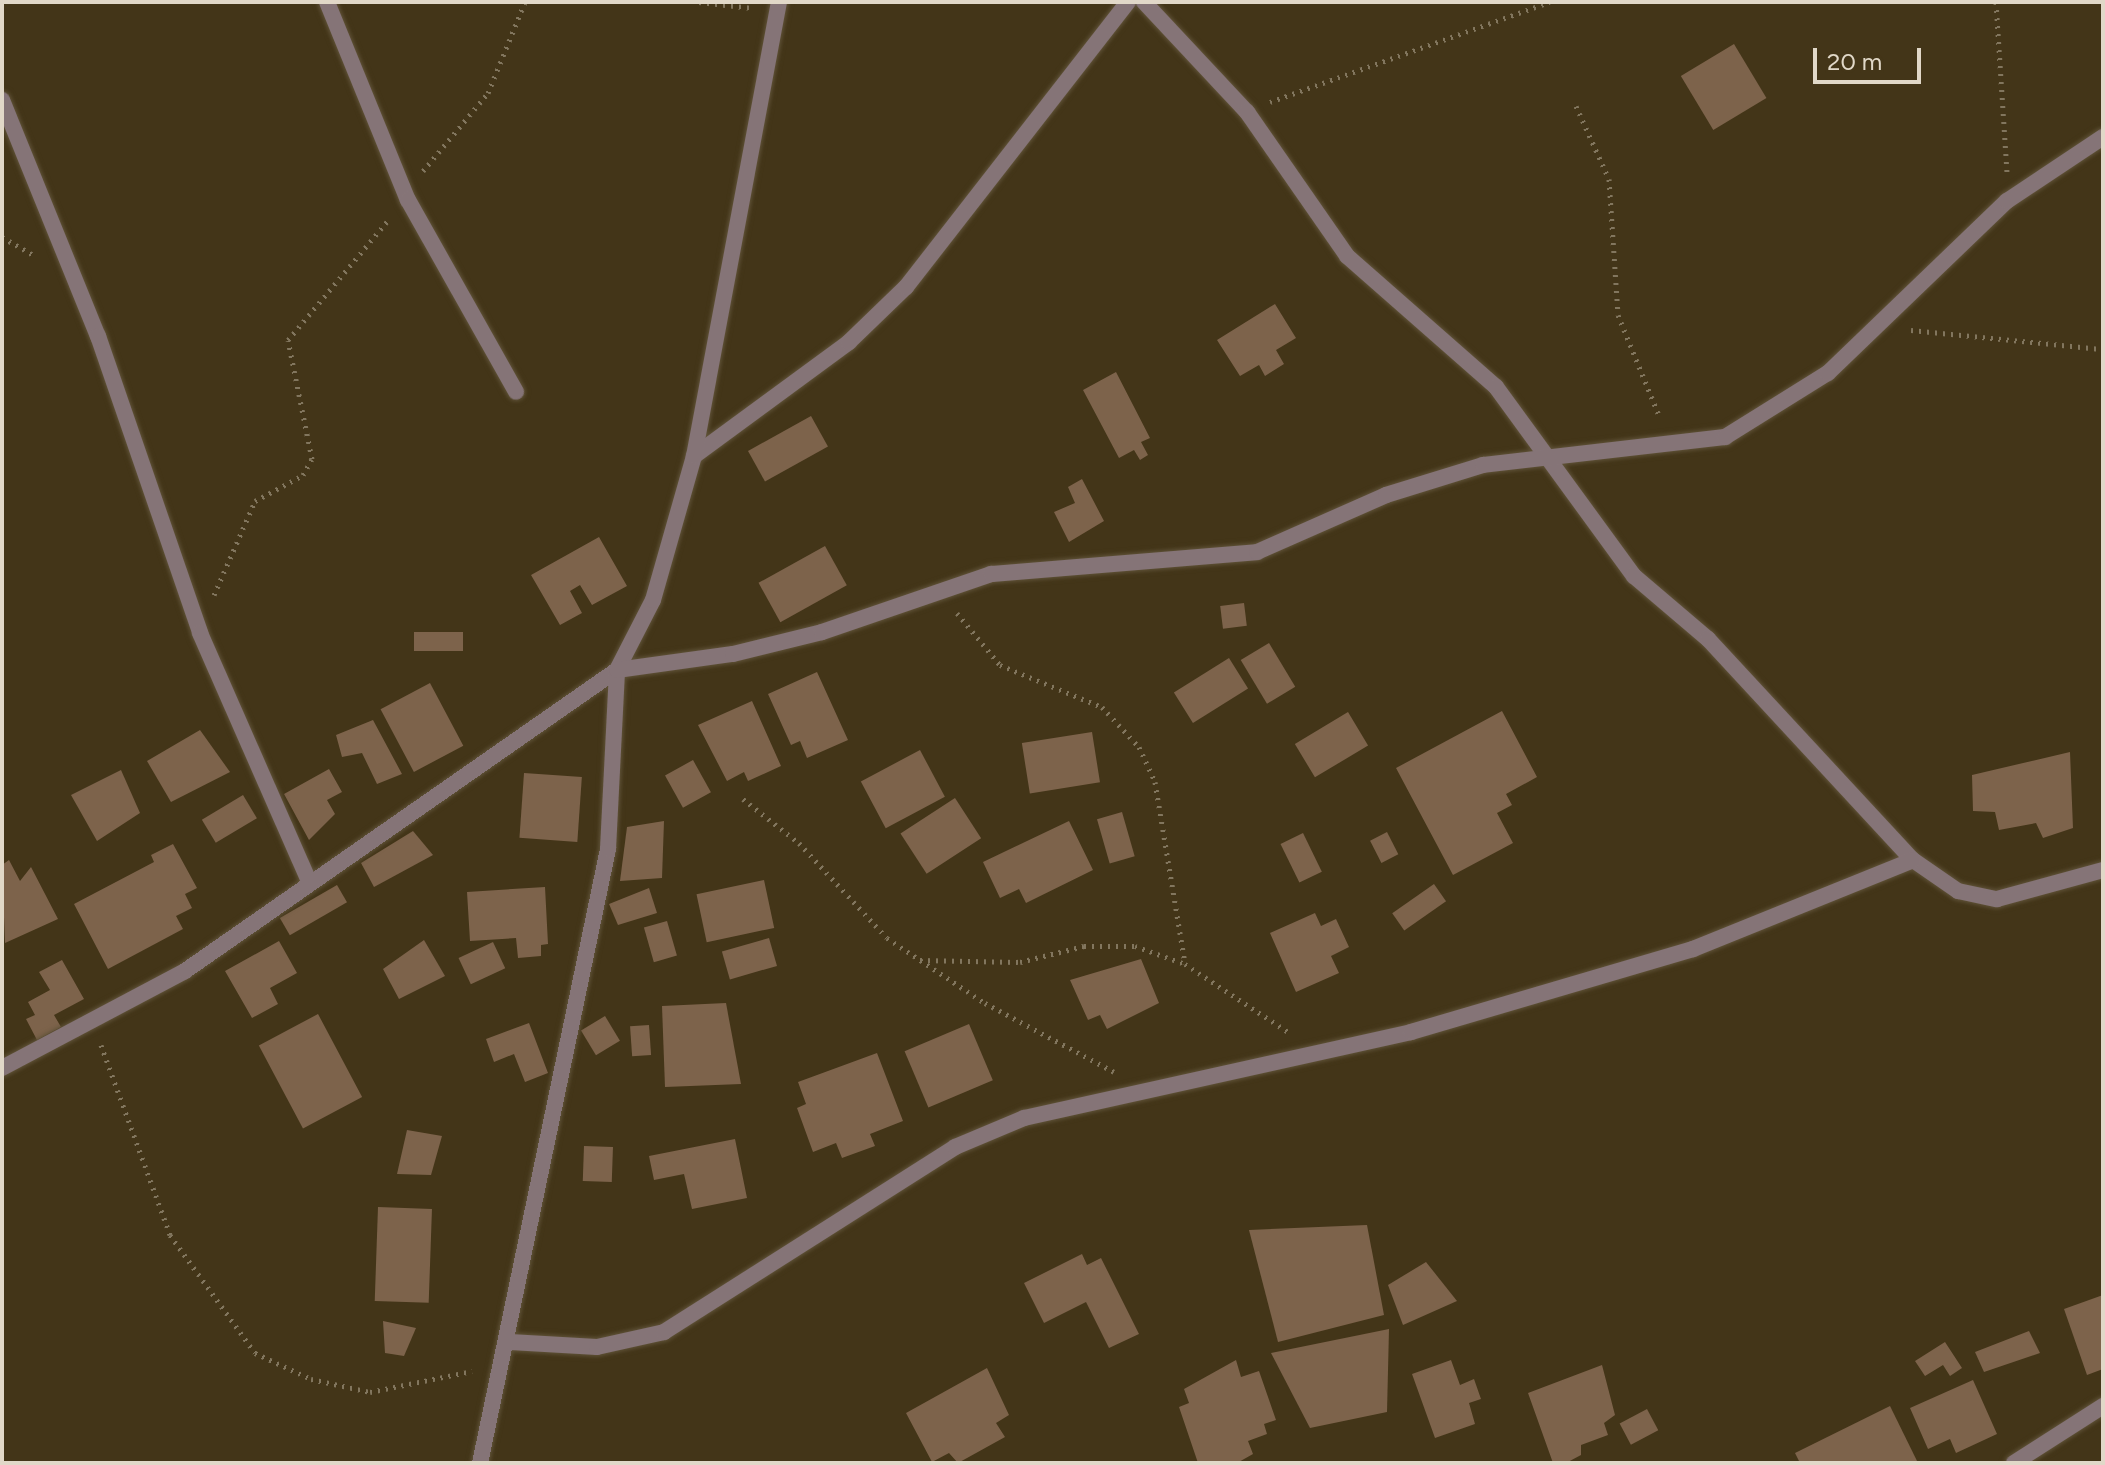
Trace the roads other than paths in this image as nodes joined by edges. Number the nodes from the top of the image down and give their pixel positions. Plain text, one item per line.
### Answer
1 (327, 2) edge
2 (1128, 2) edge
3 (1144, 2) edge
4 (778, 6) edge
5 (2, 100) edge
6 (2103, 137) edge
7 (516, 392) dead end
8 (694, 456) junction
9 (1548, 461) junction
10 (617, 670) junction
11 (1913, 860) junction
12 (2103, 870) edge
13 (310, 883) junction
14 (2, 1068) edge
15 (510, 1342) junction
16 (2103, 1406) edge
17 (480, 1463) edge
18 (2014, 1463) edge

1 - 7 street
2 - 8 street
3 - 9 street
4 - 8 street
5 - 13 street
6 - 9 street
8 - 10 street
9 - 10 street
9 - 11 street
10 - 13 street
10 - 15 street
11 - 12 street
11 - 15 street
13 - 14 street
15 - 17 street
16 - 18 street

